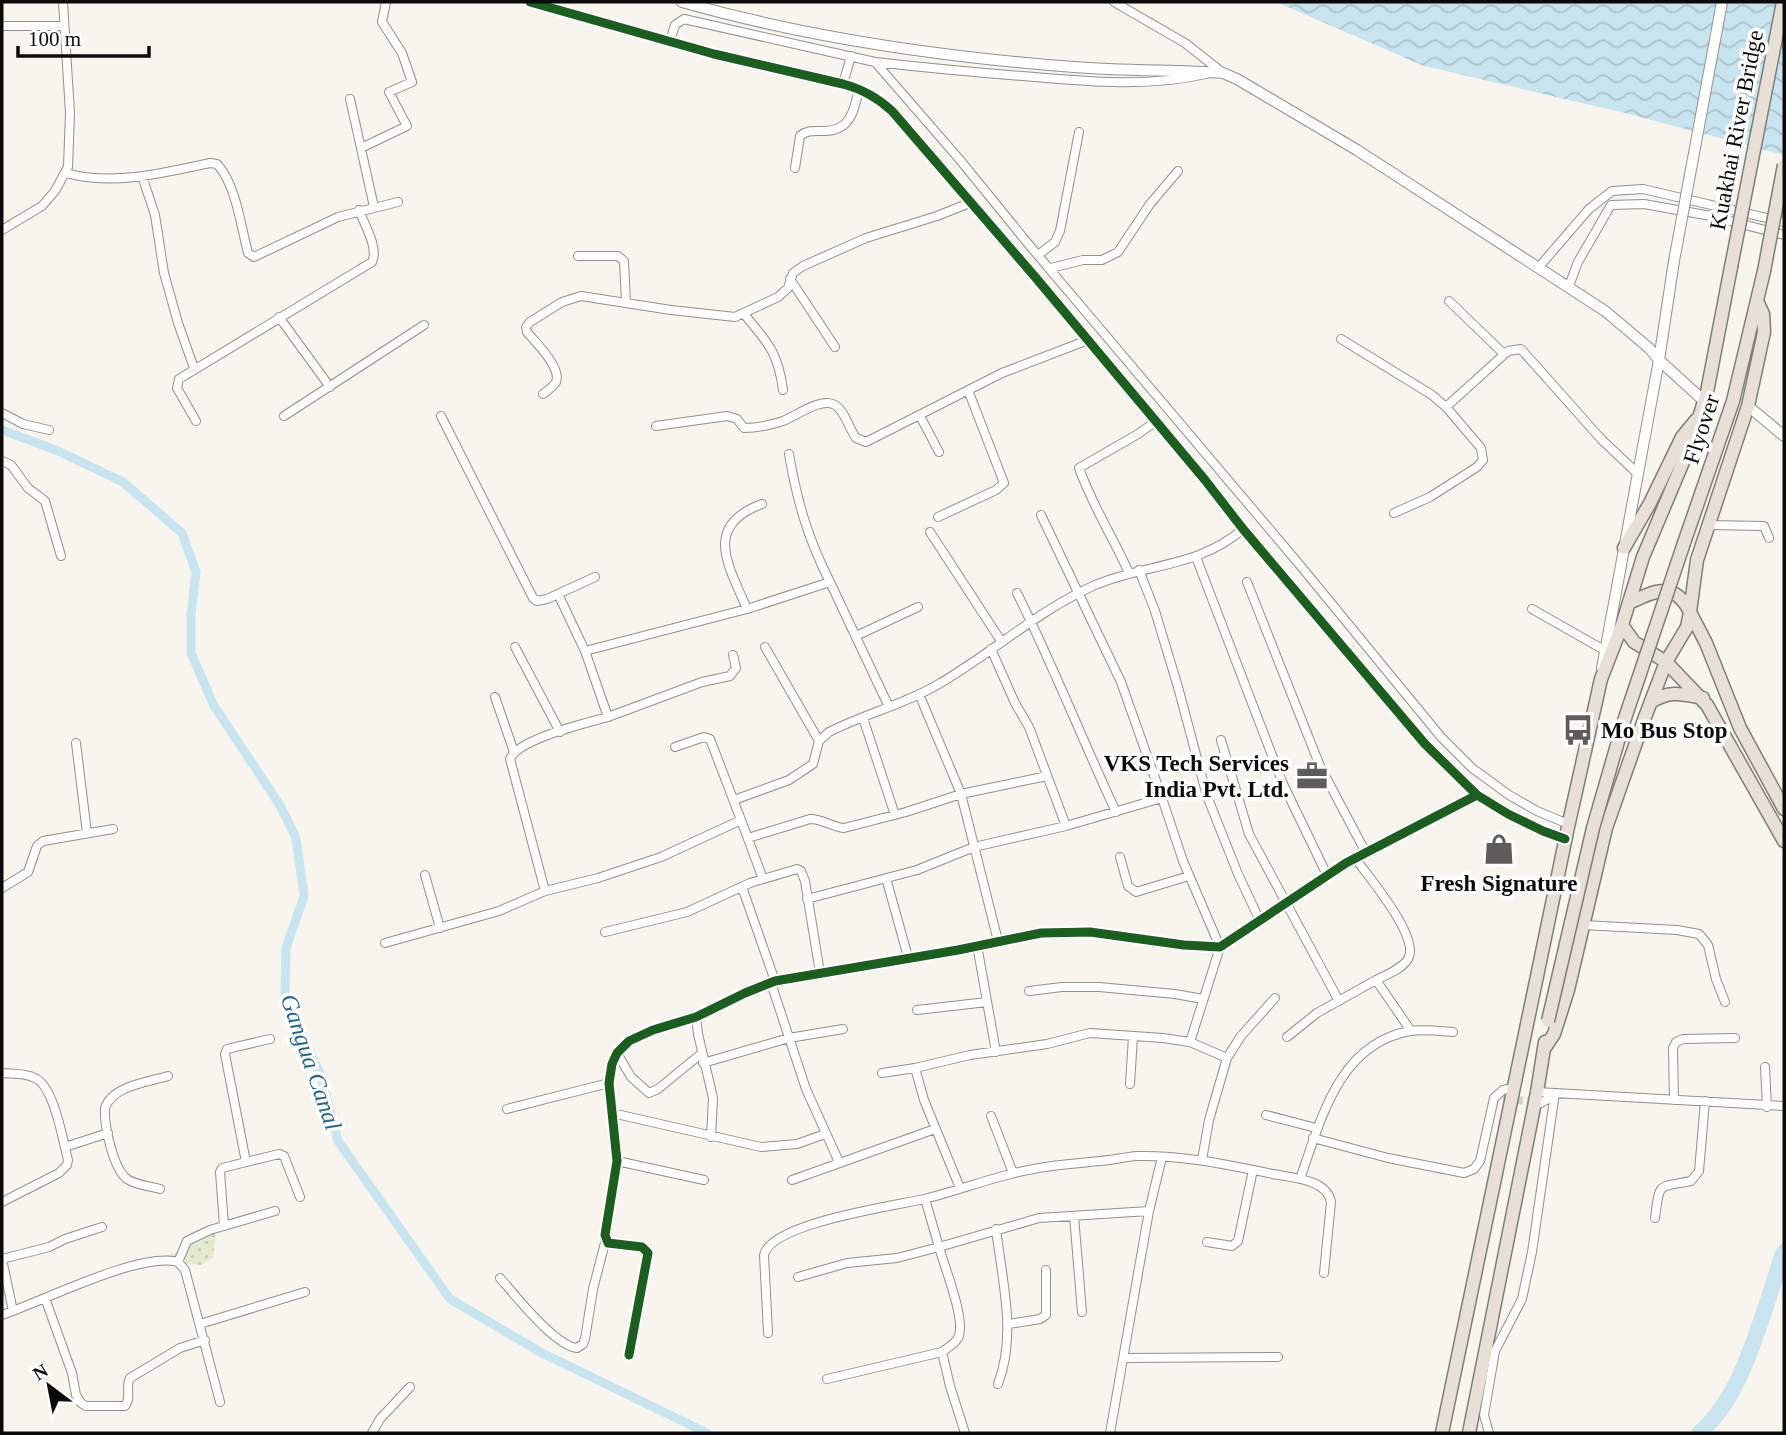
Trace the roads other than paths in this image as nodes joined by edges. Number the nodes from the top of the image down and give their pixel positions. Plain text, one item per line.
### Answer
1 (63, 2) edge
2 (386, 2) edge
3 (530, 2) edge
4 (682, 2) edge
5 (1114, 2) edge
6 (1723, 2) edge
7 (1783, 2) edge
8 (2, 26) edge
9 (63, 26) junction
10 (671, 38) junction
11 (851, 55) junction
12 (875, 62) junction
13 (1218, 73) junction
14 (843, 84) junction
15 (859, 88) junction
16 (350, 99) dead end
17 (1079, 132) dead end
18 (361, 148) junction
19 (1784, 164) edge
20 (795, 169) dead end
21 (1178, 171) dead end
22 (66, 173) junction
23 (142, 176) junction
24 (398, 202) dead end
25 (972, 202) junction
26 (374, 207) junction
27 (359, 210) junction
28 (1784, 222) edge
29 (2, 230) edge
30 (1784, 235) edge
31 (1038, 255) junction
32 (578, 256) dead end
33 (1539, 267) junction
34 (1051, 268) junction
35 (790, 279) junction
36 (1569, 286) junction
37 (1069, 291) junction
38 (1055, 301) junction
39 (1449, 301) dead end
40 (1758, 301) junction
41 (626, 302) junction
42 (744, 314) junction
43 (279, 317) junction
44 (425, 325) dead end
45 (1341, 339) dead end
46 (1088, 340) junction
47 (835, 347) dead end
48 (1504, 354) junction
49 (1659, 360) junction
50 (194, 368) junction
51 (330, 387) junction
52 (783, 390) dead end
53 (968, 390) junction
54 (543, 394) dead end
55 (1704, 401) junction
56 (1748, 406) junction
57 (1446, 407) junction
58 (2, 413) edge
59 (284, 416) dead end
60 (441, 416) dead end
61 (920, 416) junction
62 (1699, 416) junction
63 (196, 421) dead end
64 (1155, 422) junction
65 (656, 426) dead end
66 (49, 430) dead end
67 (1784, 436) edge
68 (939, 452) dead end
69 (789, 454) dead end
70 (2, 461) edge
71 (1637, 473) junction
72 (762, 504) dead end
73 (1394, 513) dead end
74 (1041, 515) dead end
75 (938, 517) dead end
76 (1709, 525) junction
77 (1243, 529) junction
78 (930, 532) dead end
79 (1769, 538) dead end
80 (1624, 548) junction
81 (61, 556) dead end
82 (1196, 557) junction
83 (1139, 570) junction
84 (1129, 573) junction
85 (595, 577) dead end
86 (830, 582) junction
87 (1247, 582) dead end
88 (1693, 584) junction
89 (1017, 593) dead end
90 (558, 594) junction
91 (1077, 594) junction
92 (1629, 603) junction
93 (918, 607) dead end
94 (747, 609) junction
95 (1532, 609) dead end
96 (1690, 612) junction
97 (1032, 621) junction
98 (1622, 625) junction
99 (1701, 633) junction
100 (856, 636) junction
101 (1001, 641) junction
102 (515, 647) dead end
103 (765, 647) dead end
104 (991, 649) junction
105 (1604, 650) junction
106 (585, 651) junction
107 (733, 655) dead end
108 (1667, 662) junction
109 (1601, 679) junction
110 (919, 694) junction
111 (495, 697) dead end
112 (1703, 699) junction
113 (1651, 702) junction
114 (889, 707) junction
115 (608, 717) junction
116 (863, 718) junction
117 (560, 732) junction
118 (1222, 740) dead end
119 (819, 741) junction
120 (76, 743) dead end
121 (675, 747) dead end
122 (514, 751) junction
123 (1048, 776) junction
124 (961, 794) junction
125 (1477, 795) junction
126 (1162, 798) junction
127 (734, 800) junction
128 (1784, 809) edge
129 (1116, 811) junction
130 (895, 815) junction
131 (741, 820) junction
132 (1066, 826) junction
133 (113, 829) dead end
134 (1567, 831) junction
135 (87, 833) junction
136 (748, 838) junction
137 (1784, 840) edge
138 (974, 847) junction
139 (1366, 853) junction
140 (1120, 857) dead end
141 (1355, 859) junction
142 (425, 875) dead end
143 (1327, 875) junction
144 (1189, 876) junction
145 (886, 878) junction
146 (763, 879) junction
147 (742, 887) junction
148 (2, 888) edge
149 (545, 891) junction
150 (807, 899) junction
151 (1287, 902) junction
152 (1260, 921) junction
153 (1583, 925) junction
154 (440, 928) junction
155 (605, 932) dead end
156 (998, 941) junction
157 (385, 943) dead end
158 (977, 946) junction
159 (1220, 947) junction
160 (908, 957) junction
161 (820, 973) junction
162 (1376, 980) junction
163 (773, 982) junction
164 (1029, 991) dead end
165 (1275, 998) dead end
166 (1203, 999) junction
167 (1339, 1001) junction
168 (987, 1002) junction
169 (1725, 1002) dead end
170 (917, 1010) dead end
171 (696, 1017) junction
172 (843, 1029) dead end
173 (1411, 1031) junction
174 (1454, 1032) dead end
175 (1133, 1037) junction
176 (1287, 1037) dead end
177 (789, 1038) junction
178 (1735, 1038) dead end
179 (270, 1039) dead end
180 (1190, 1042) junction
181 (1544, 1049) junction
182 (996, 1052) junction
183 (617, 1053) junction
184 (702, 1053) junction
185 (1227, 1058) junction
186 (703, 1063) junction
187 (1765, 1067) dead end
188 (915, 1068) junction
189 (2, 1073) edge
190 (882, 1073) dead end
191 (168, 1076) dead end
192 (609, 1083) junction
193 (1130, 1084) dead end
194 (1514, 1088) junction
195 (1554, 1096) junction
196 (1539, 1097) junction
197 (1674, 1100) junction
198 (1705, 1101) junction
199 (1784, 1106) edge
200 (1767, 1107) junction
201 (507, 1109) dead end
202 (611, 1112) junction
203 (1266, 1115) dead end
204 (991, 1116) dead end
205 (1316, 1128) junction
206 (935, 1129) junction
207 (108, 1133) junction
208 (825, 1134) junction
209 (711, 1137) junction
210 (1313, 1138) junction
211 (65, 1147) junction
212 (1162, 1157) junction
213 (1202, 1160) junction
214 (617, 1161) junction
215 (246, 1162) junction
216 (839, 1162) junction
217 (1253, 1170) junction
218 (1013, 1173) junction
219 (1300, 1179) junction
220 (704, 1180) dead end
221 (792, 1180) dead end
222 (960, 1188) junction
223 (160, 1189) dead end
224 (300, 1196) dead end
225 (925, 1199) junction
226 (2, 1202) edge
227 (275, 1211) dead end
228 (1149, 1211) junction
229 (1074, 1216) junction
230 (1655, 1219) dead end
231 (225, 1226) junction
232 (103, 1227) dead end
233 (996, 1229) junction
234 (606, 1239) junction
235 (1207, 1242) dead end
236 (939, 1247) junction
237 (2, 1259) edge
238 (178, 1262) junction
239 (1046, 1270) dead end
240 (1324, 1273) dead end
241 (798, 1277) dead end
242 (500, 1278) dead end
243 (305, 1292) dead end
244 (45, 1298) junction
245 (13, 1311) junction
246 (1082, 1312) dead end
247 (2, 1315) edge
248 (200, 1324) junction
249 (1009, 1324) junction
250 (768, 1333) dead end
251 (205, 1340) junction
252 (942, 1352) junction
253 (629, 1355) dead end
254 (1279, 1357) dead end
255 (1123, 1358) junction
256 (827, 1379) dead end
257 (998, 1384) dead end
258 (410, 1387) dead end
259 (220, 1402) dead end
260 (372, 1433) edge
261 (965, 1433) edge
262 (1110, 1433) edge
263 (1442, 1433) edge
264 (1469, 1433) edge
265 (1489, 1433) edge

1 - 9 street
2 - 18 street
3 - 10 street
4 - 13 street
5 - 13 street
6 - 49 street, bridge
7 - 55 highway, Kuakhai River Bridge, bridge
8 - 9 street
9 - 22 street
10 - 11 street
10 - 14 street
11 - 12 street
11 - 14 street
12 - 13 street
12 - 31 street
13 - 33 street
14 - 15 street
15 - 20 street
15 - 25 street
16 - 18 street
17 - 31 street
18 - 26 street
19 - 40 highway, Flyover, bridge
21 - 34 street
22 - 23 street
22 - 29 street
23 - 27 street
23 - 50 street
24 - 26 street
25 - 35 street
25 - 38 street
26 - 27 street
27 - 43 street
28 - 33 street
30 - 36 street
31 - 34 street
32 - 41 street
33 - 36 street
34 - 37 street
35 - 42 street
35 - 47 street
36 - 49 street
37 - 38 street
37 - 134 street
38 - 46 street
39 - 48 street
40 - 56 highway
40 - 181 highway, Flyover, bridge
41 - 42 street
41 - 54 street
42 - 52 street
43 - 50 street
43 - 51 street
44 - 51 street
45 - 57 street
46 - 53 street
46 - 64 street
48 - 57 street
48 - 71 street
49 - 55 street
49 - 71 street
50 - 63 street
51 - 59 street
53 - 61 street
53 - 75 street
55 - 62 highway, Kuakhai River Bridge
56 - 67 street
56 - 76 highway
57 - 73 street
58 - 66 street
60 - 90 street
61 - 65 street
61 - 68 street
62 - 80 highway
62 - 92 highway, Kuakhai River Bridge
64 - 77 street
64 - 84 street
69 - 86 street
70 - 81 street
71 - 80 street
72 - 94 street
74 - 91 street
76 - 79 street
76 - 88 highway
77 - 82 street
77 - 125 street
78 - 101 street
80 - 105 street
82 - 83 street
82 - 143 street
83 - 84 street
83 - 152 street
84 - 91 street
85 - 90 street
86 - 94 street
86 - 100 street
87 - 139 street
88 - 96 highway
88 - 99 highway
89 - 97 street
90 - 106 street
91 - 97 street
91 - 126 street
92 - 96 highway
92 - 98 highway
93 - 100 street
94 - 106 street
95 - 105 street
96 - 99 highway
96 - 108 highway
97 - 101 street
97 - 129 street
98 - 108 highway
98 - 109 highway
99 - 128 highway
100 - 114 street
101 - 104 street
102 - 117 street
103 - 119 street
104 - 110 street
104 - 123 street
105 - 109 street
106 - 115 street
107 - 115 street
108 - 112 highway
108 - 113 highway
109 - 134 highway
110 - 114 street
110 - 124 street
111 - 122 street
112 - 113 highway
112 - 137 highway
113 - 153 highway
114 - 116 street
115 - 117 street
116 - 119 street
116 - 130 street
117 - 122 street
118 - 151 street
119 - 127 street
120 - 135 street
121 - 127 street
122 - 149 street
123 - 124 street
123 - 132 street
124 - 130 street
124 - 138 street
125 - 134 street
125 - 139 street
126 - 129 street
126 - 144 street
127 - 131 street
129 - 132 street
130 - 136 street
131 - 136 street
131 - 149 street
132 - 138 street
133 - 135 street
134 - 194 highway
135 - 148 street
136 - 146 street
138 - 145 street
138 - 156 street
139 - 141 street
140 - 144 street
141 - 143 street
141 - 162 street
142 - 154 street
143 - 151 street
144 - 159 street
145 - 150 street
145 - 160 street
146 - 147 street
146 - 150 street
147 - 155 street
147 - 163 street
149 - 154 street
150 - 161 street
151 - 152 street
151 - 167 street
152 - 159 street
153 - 169 street
153 - 181 highway
154 - 157 street
156 - 158 street
156 - 159 street
158 - 160 street
158 - 168 street
159 - 166 street
160 - 161 street
161 - 163 street
162 - 167 street
162 - 173 street
163 - 171 street
163 - 177 street
164 - 166 street
165 - 185 street
166 - 180 street
167 - 176 street
168 - 170 street
168 - 182 street
171 - 183 street
171 - 184 street
172 - 177 street
173 - 174 street
173 - 205 street
175 - 180 street
175 - 182 street
175 - 193 street
177 - 186 street
177 - 208 street
178 - 197 street
179 - 215 street
180 - 185 street
181 - 196 highway, Flyover
182 - 188 street
183 - 184 street
183 - 192 street
184 - 186 street
185 - 213 street
186 - 209 street
187 - 200 street
188 - 190 street
188 - 206 street
189 - 211 street
191 - 207 street
192 - 201 street
192 - 202 street
194 - 210 street
194 - 263 highway
195 - 196 street
195 - 197 street
195 - 265 street
196 - 264 highway, Flyover
197 - 198 street
198 - 200 street
198 - 230 street
199 - 200 street
202 - 209 street
202 - 214 street
203 - 205 street
204 - 218 street
205 - 210 street
206 - 216 street
206 - 222 street
207 - 211 street
207 - 223 street
208 - 209 street
208 - 216 street
210 - 219 street
211 - 226 street
212 - 213 street
212 - 218 street
212 - 228 street
213 - 217 street
214 - 220 street
214 - 234 street
215 - 224 street
215 - 231 street
216 - 221 street
217 - 219 street
217 - 235 street
218 - 222 street
219 - 240 street
222 - 225 street
225 - 236 street
225 - 250 street
227 - 231 street
228 - 229 street
228 - 255 street
229 - 233 street
229 - 246 street
231 - 238 street
232 - 237 street
233 - 236 street
233 - 249 street
234 - 242 street
234 - 253 street
236 - 241 street
236 - 252 street
237 - 245 street
238 - 244 street
238 - 248 street
239 - 249 street
243 - 248 street
244 - 245 street
244 - 251 street
245 - 247 street
248 - 251 street
249 - 257 street
251 - 259 street
252 - 256 street
252 - 261 street
254 - 255 street
255 - 262 street
258 - 260 street

